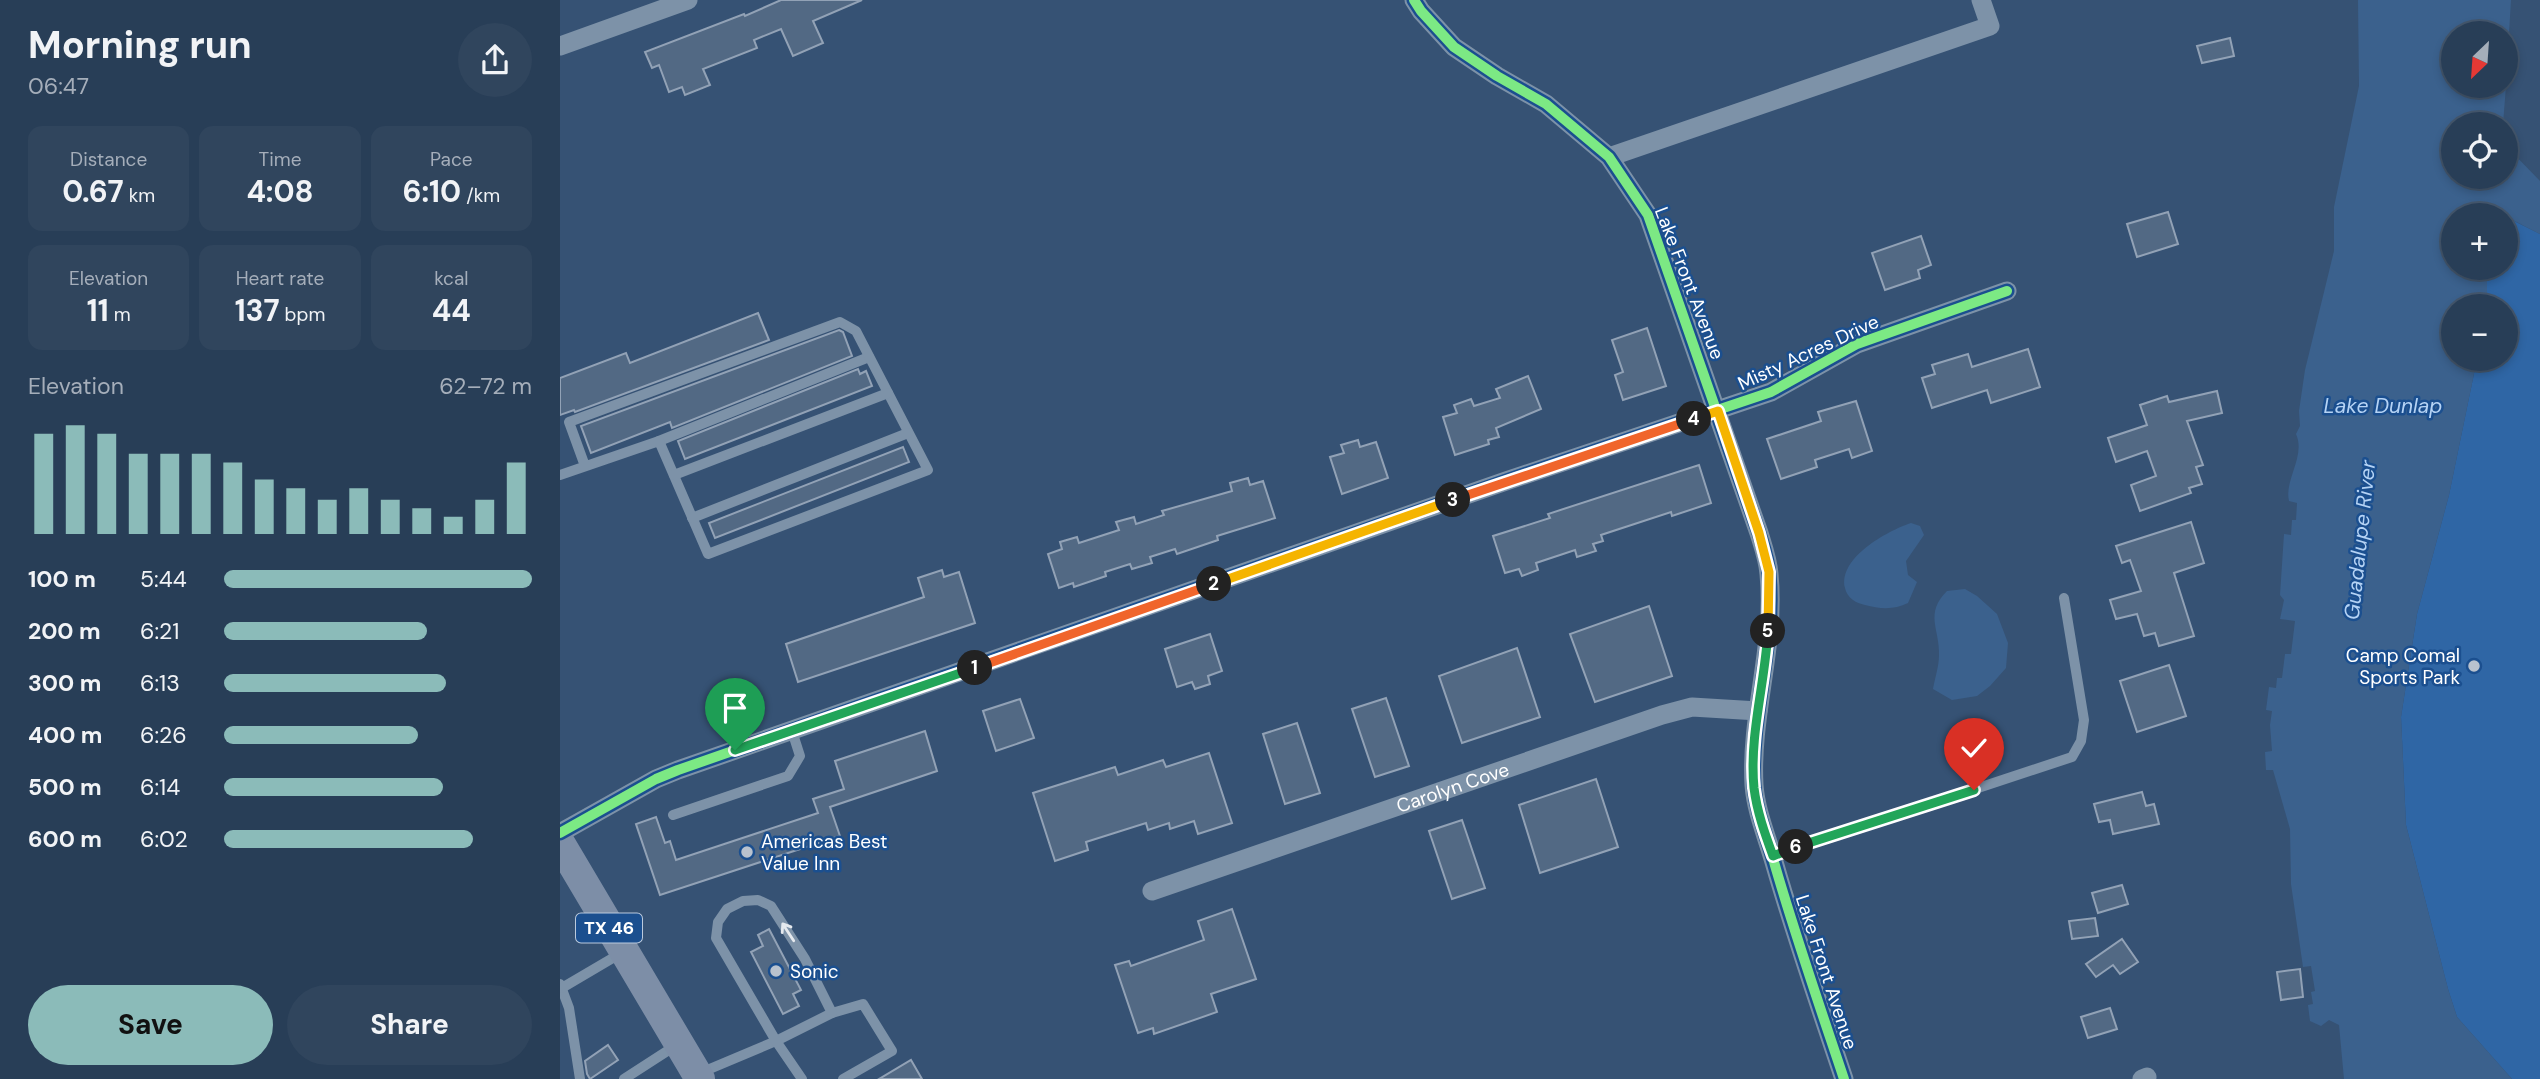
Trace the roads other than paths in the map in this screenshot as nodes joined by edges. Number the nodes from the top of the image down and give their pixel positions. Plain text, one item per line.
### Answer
1 (688, 0) edge
2 (1414, 0) edge
3 (1981, 0) edge
4 (560, 46) edge
5 (1609, 157) junction
6 (2007, 291) dead end
7 (869, 357) junction
8 (888, 393) junction
9 (1718, 411) junction
10 (908, 433) junction
11 (659, 441) junction
12 (585, 466) junction
13 (560, 475) edge
14 (674, 475) junction
15 (692, 518) junction
16 (2064, 598) dead end
17 (1759, 711) junction
18 (792, 731) junction
19 (673, 815) dead end
20 (560, 833) edge
21 (1773, 856) junction
22 (567, 860) edge
23 (1152, 891) dead end
24 (623, 952) junction
25 (561, 986) edge
26 (832, 1013) junction
27 (776, 1041) junction
28 (678, 1044) junction
29 (698, 1077) edge
30 (580, 1079) edge
31 (624, 1079) edge
32 (802, 1079) edge
33 (843, 1079) edge
34 (1844, 1079) edge

1 - 4 street
2 - 5 street, Lake Front Avenue
3 - 5 street
5 - 9 street, Lake Front Avenue
6 - 9 street, Misty Acres Drive
7 - 8 lane
7 - 11 lane
7 - 12 lane
8 - 10 lane
8 - 14 lane
9 - 17 street, Lake Front Avenue
9 - 18 street, Misty Acres Drive
10 - 15 lane
10 - 15 lane
11 - 12 lane
11 - 14 lane
12 - 13 lane
14 - 15 lane
16 - 21 lane
17 - 21 street, Lake Front Avenue
17 - 23 street, Carolyn Cove
18 - 19 lane
18 - 20 street, Misty Acres Drive
21 - 34 street, Lake Front Avenue
22 - 24 main road, TX 46
24 - 25 lane
24 - 28 main road, TX 46
25 - 30 lane
26 - 27 lane
26 -> 27 lane
26 - 33 lane
27 - 29 lane
27 - 32 lane
28 - 29 main road, TX 46
28 - 31 lane

